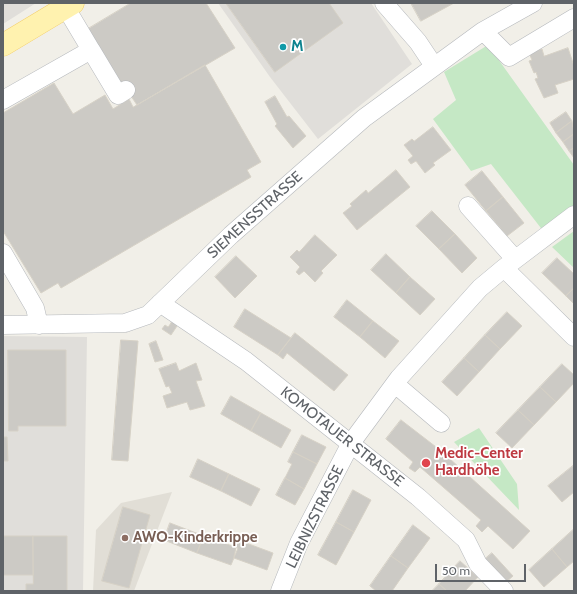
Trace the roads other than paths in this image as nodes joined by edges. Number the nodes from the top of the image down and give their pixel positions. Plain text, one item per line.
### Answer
1 (384, 3) edge
2 (533, 3) edge
3 (68, 4) edge
4 (574, 18) edge
5 (483, 31) junction
6 (3, 45) edge
7 (91, 50) junction
8 (434, 66) junction
9 (126, 90) dead end
10 (3, 100) edge
11 (468, 206) dead end
12 (574, 215) edge
13 (3, 253) edge
14 (509, 263) junction
15 (160, 303) junction
16 (3, 325) edge
17 (39, 325) junction
18 (574, 337) edge
19 (395, 384) junction
20 (441, 423) dead end
21 (351, 443) junction
22 (280, 591) edge
23 (504, 591) edge

1 - 8 street
2 - 5 street, SIEMENSSTRASSE
3 - 6 main road
3 - 7 street
4 - 5 street
5 - 8 street, SIEMENSSTRASSE
7 - 9 street
7 - 10 street
8 - 15 street, SIEMENSSTRASSE
11 - 14 street
12 - 14 street, LEIBNIZSTRASSE
13 - 17 street
14 - 18 street
14 - 19 street, LEIBNIZSTRASSE
15 - 17 street, SIEMENSSTRASSE
15 - 21 street, KOMOTAUER STRASSE
16 - 17 street, SIEMENSSTRASSE
19 - 20 street
19 - 21 street, LEIBNIZSTRASSE
21 - 22 street, LEIBNIZSTRASSE
21 - 23 street, KOMOTAUER STRASSE

